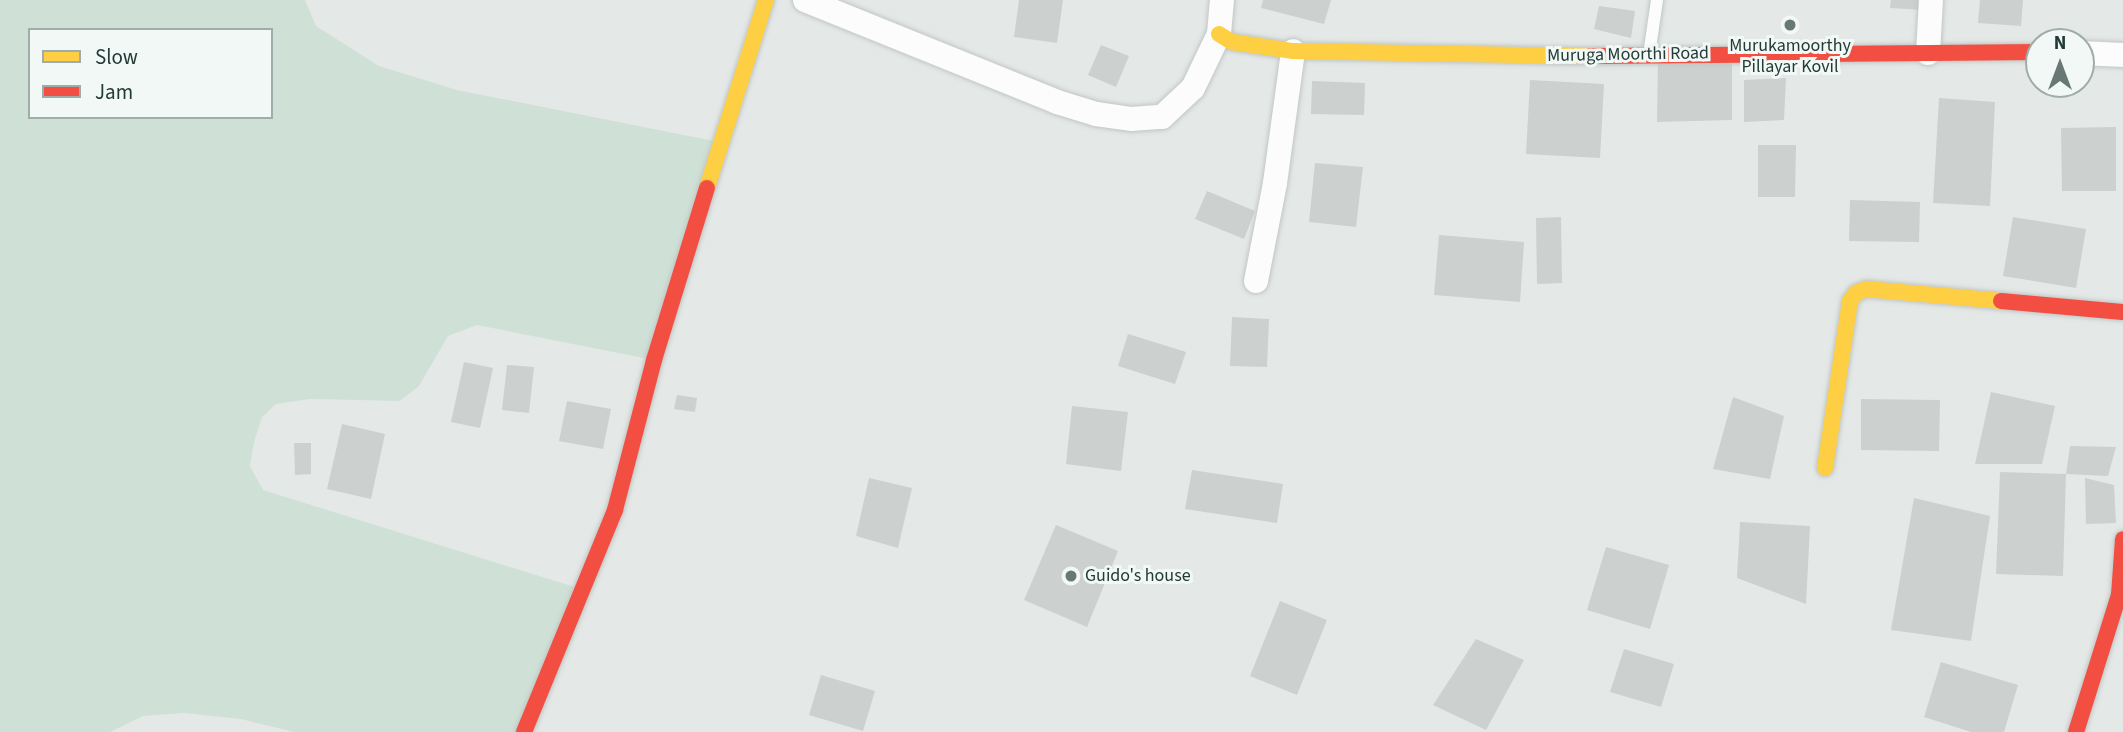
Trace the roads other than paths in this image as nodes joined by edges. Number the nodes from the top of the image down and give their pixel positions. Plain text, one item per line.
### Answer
1 (766, 0) edge
2 (805, 0) edge
3 (1222, 0) edge
4 (1657, 0) edge
5 (1931, 0) edge
6 (1219, 34) junction
7 (1293, 51) junction
8 (2025, 52) edge
9 (1928, 53) junction
10 (2095, 54) edge
11 (1649, 55) junction
12 (2123, 55) edge
13 (1256, 281) dead end
14 (2123, 312) edge
15 (1825, 467) dead end
16 (2123, 539) edge
17 (2116, 632) edge
18 (524, 732) edge
19 (2076, 732) edge

1 - 18 street
2 - 6 street
3 - 6 street
4 - 11 lane
5 - 9 street
6 - 7 street, Muruga Moorthi Road
7 - 11 street, Muruga Moorthi Road
7 - 13 street
8 - 9 street, Muruga Moorthi Road
9 - 11 street, Muruga Moorthi Road
10 - 12 street
14 - 15 street
16 - 17 street
17 - 19 street

